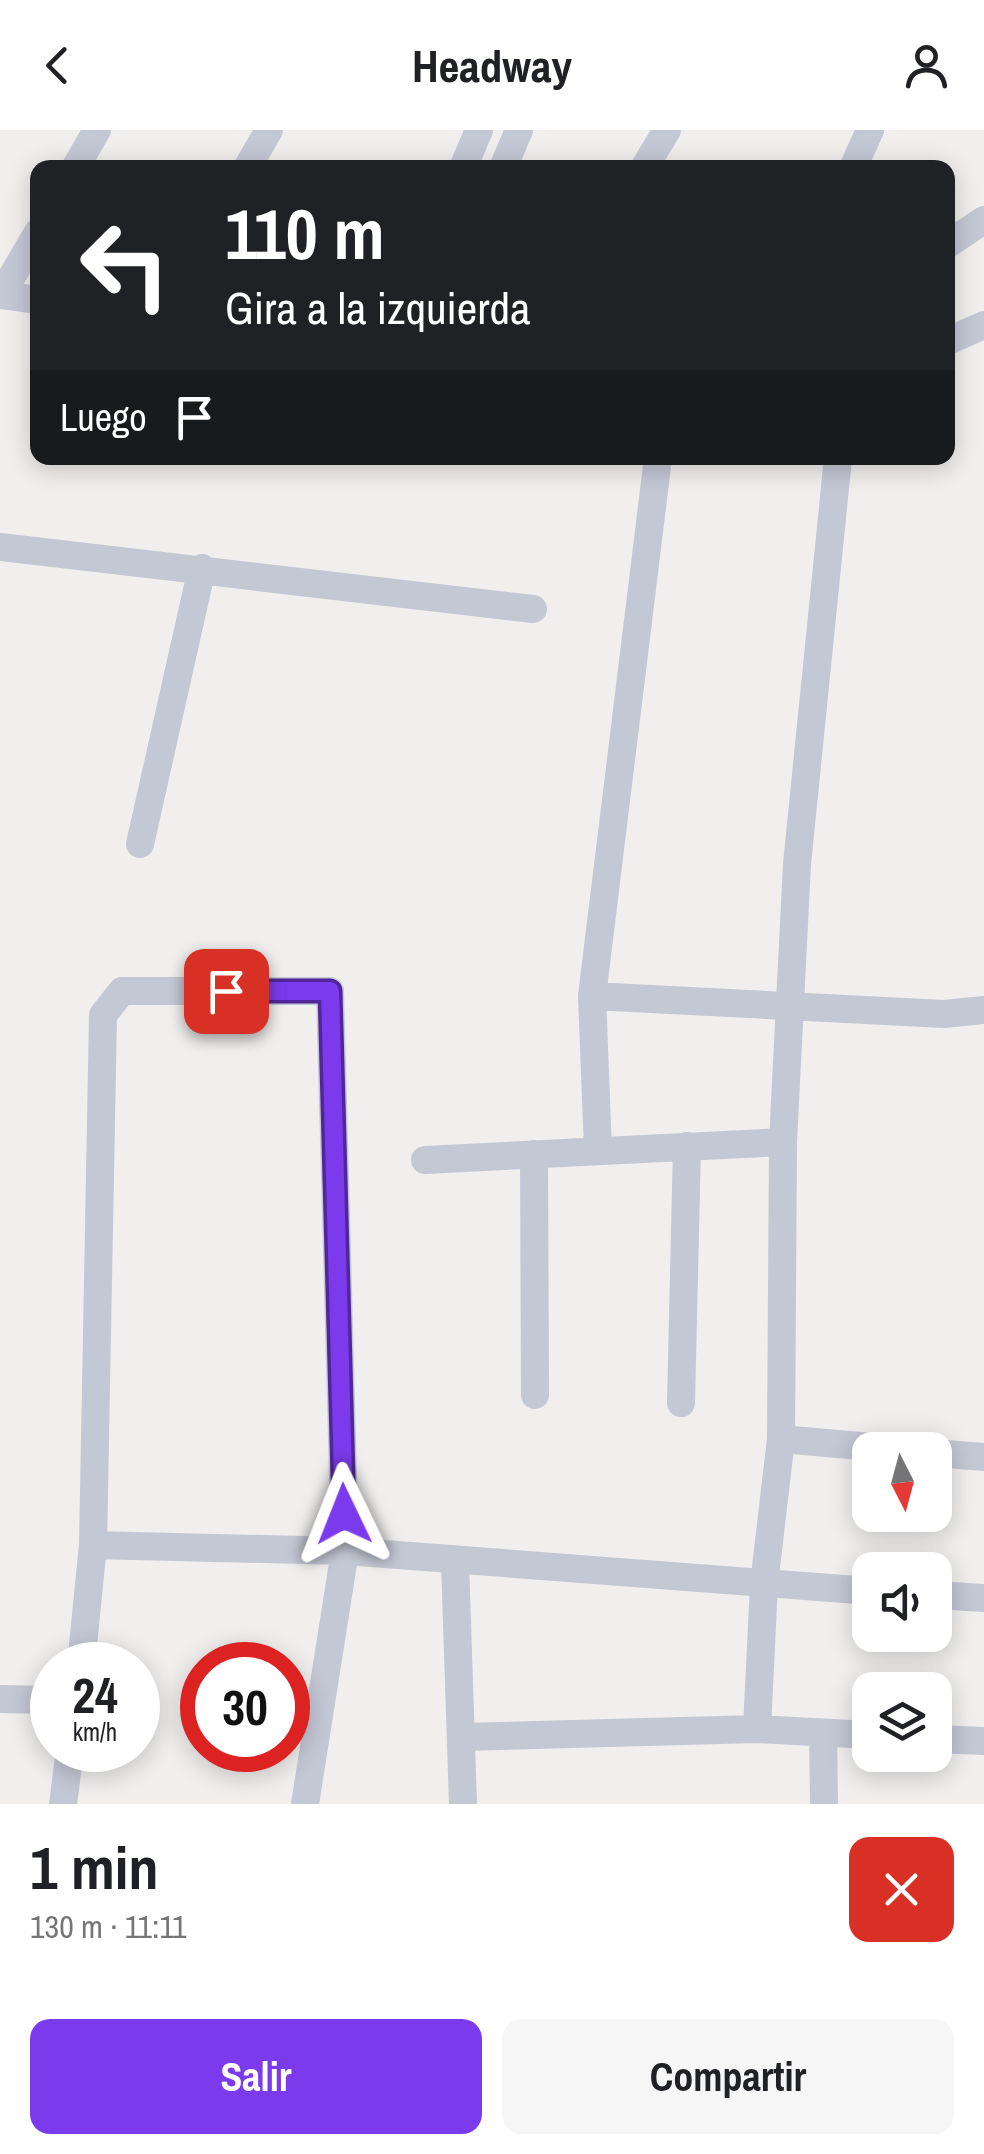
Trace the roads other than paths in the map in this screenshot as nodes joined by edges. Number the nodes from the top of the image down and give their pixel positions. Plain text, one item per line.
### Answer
1 (97, 130) edge
2 (270, 130) edge
3 (480, 130) edge
4 (520, 130) edge
5 (667, 130) edge
6 (870, 130) edge
7 (80, 160) edge
8 (252, 160) edge
9 (467, 160) edge
10 (507, 160) edge
11 (649, 160) edge
12 (857, 160) edge
13 (984, 220) edge
14 (955, 239) edge
15 (30, 245) edge
16 (0, 295) edge
17 (30, 299) edge
18 (984, 325) edge
19 (955, 338) edge
20 (657, 465) edge
21 (837, 465) edge
22 (0, 546) edge
23 (202, 568) junction
24 (533, 610) dead end
25 (140, 844) dead end
26 (592, 996) junction
27 (791, 1008) junction
28 (984, 1010) edge
29 (783, 1142) junction
30 (686, 1146) junction
31 (598, 1150) junction
32 (534, 1154) junction
33 (425, 1160) dead end
34 (535, 1395) dead end
35 (681, 1402) dead end
36 (781, 1439) junction
37 (852, 1445) edge
38 (952, 1454) edge
39 (984, 1457) edge
40 (93, 1545) junction
41 (345, 1552) junction
42 (455, 1562) junction
43 (764, 1584) junction
44 (852, 1590) edge
45 (952, 1596) edge
46 (984, 1598) edge
47 (83, 1642) edge
48 (0, 1699) edge
49 (30, 1700) edge
50 (757, 1728) junction
51 (823, 1733) junction
52 (852, 1735) edge
53 (463, 1737) junction
54 (952, 1740) edge
55 (984, 1741) edge
56 (67, 1772) edge
57 (62, 1804) edge
58 (304, 1804) edge
59 (463, 1804) edge
60 (824, 1804) edge

1 - 7 street
2 - 8 street
3 - 9 street
4 - 10 street
5 - 11 street
6 - 12 street
13 - 14 street
15 - 16 street
16 - 17 street
18 - 19 street
20 - 26 street
21 - 27 street
22 - 23 street
23 - 24 street
23 - 25 street
26 - 27 street
26 - 31 street
27 - 28 street
27 - 29 street
29 - 30 street
29 - 36 street
30 - 31 street
30 - 35 street
31 - 32 street
32 - 33 street
32 - 34 street
36 - 37 street
36 - 43 street
38 - 39 street
40 - 41 street
40 - 41 street
40 - 47 street
41 - 42 street
41 - 58 street
42 - 43 street
42 - 53 street
43 - 44 street
43 - 50 street
45 - 46 street
48 - 49 street
50 - 51 street
50 - 53 street
51 - 52 street
51 - 60 street
53 - 59 street
54 - 55 street
56 - 57 street

